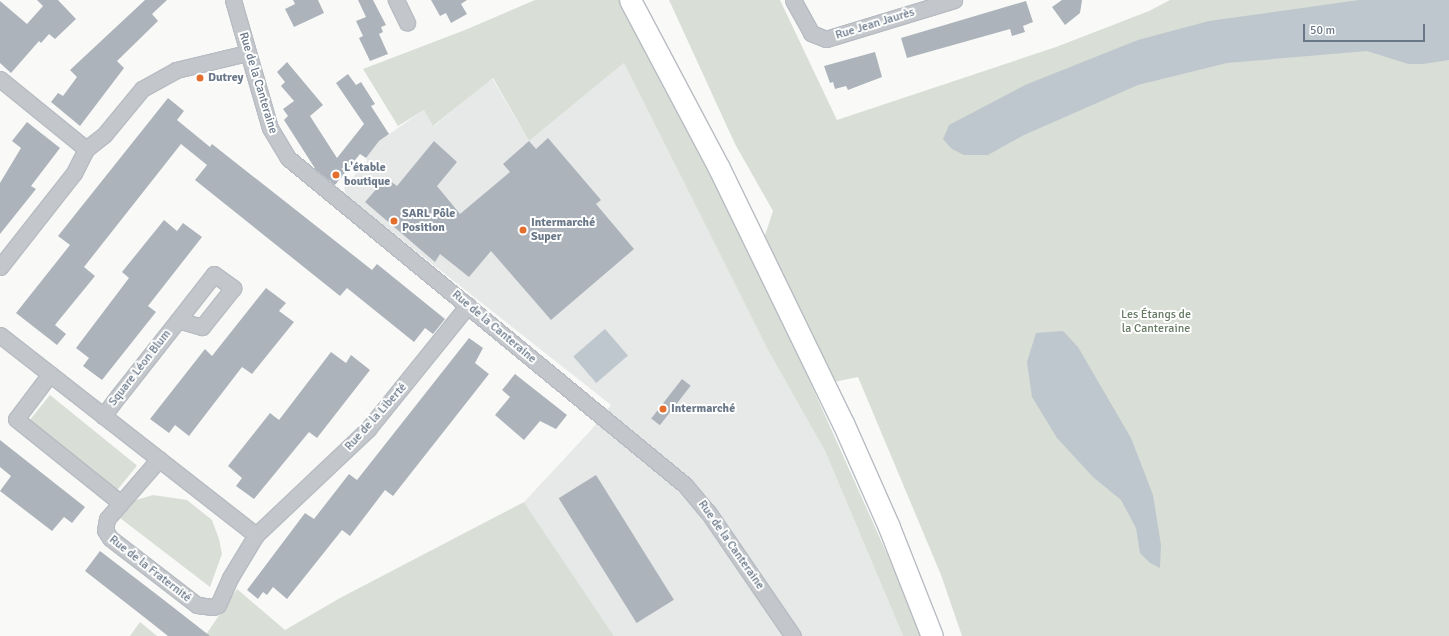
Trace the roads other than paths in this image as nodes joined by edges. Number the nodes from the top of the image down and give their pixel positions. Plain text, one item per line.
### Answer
1 (233, 0) edge
2 (396, 0) edge
3 (630, 0) edge
4 (645, 0) edge
5 (793, 0) edge
6 (954, 0) edge
7 (406, 22) dead end
8 (248, 53) junction
9 (0, 79) edge
10 (86, 149) junction
11 (719, 168) junction
12 (0, 267) edge
13 (468, 305) junction
14 (178, 320) dead end
15 (0, 335) edge
16 (50, 374) junction
17 (103, 416) junction
18 (159, 459) junction
19 (121, 503) junction
20 (256, 535) junction
21 (793, 636) edge
22 (932, 636) edge

1 - 8 street, Rue de la Canteraine
2 - 7 street
3 - 11 main road
4 - 11 main road
5 - 6 street, Rue Jean Jaurès
8 - 10 street
8 - 13 street, Rue de la Canteraine
9 - 10 street
10 - 12 street
11 - 22 main road
13 - 20 street, Rue de la Liberté
13 - 21 street, Rue de la Canteraine
14 - 17 street, Square Léon Blum
15 - 16 street
16 - 17 street
16 - 19 street
17 - 18 street
18 - 19 street, Rue de la Fraternité
18 - 20 street
19 - 20 street, Rue de la Fraternité

